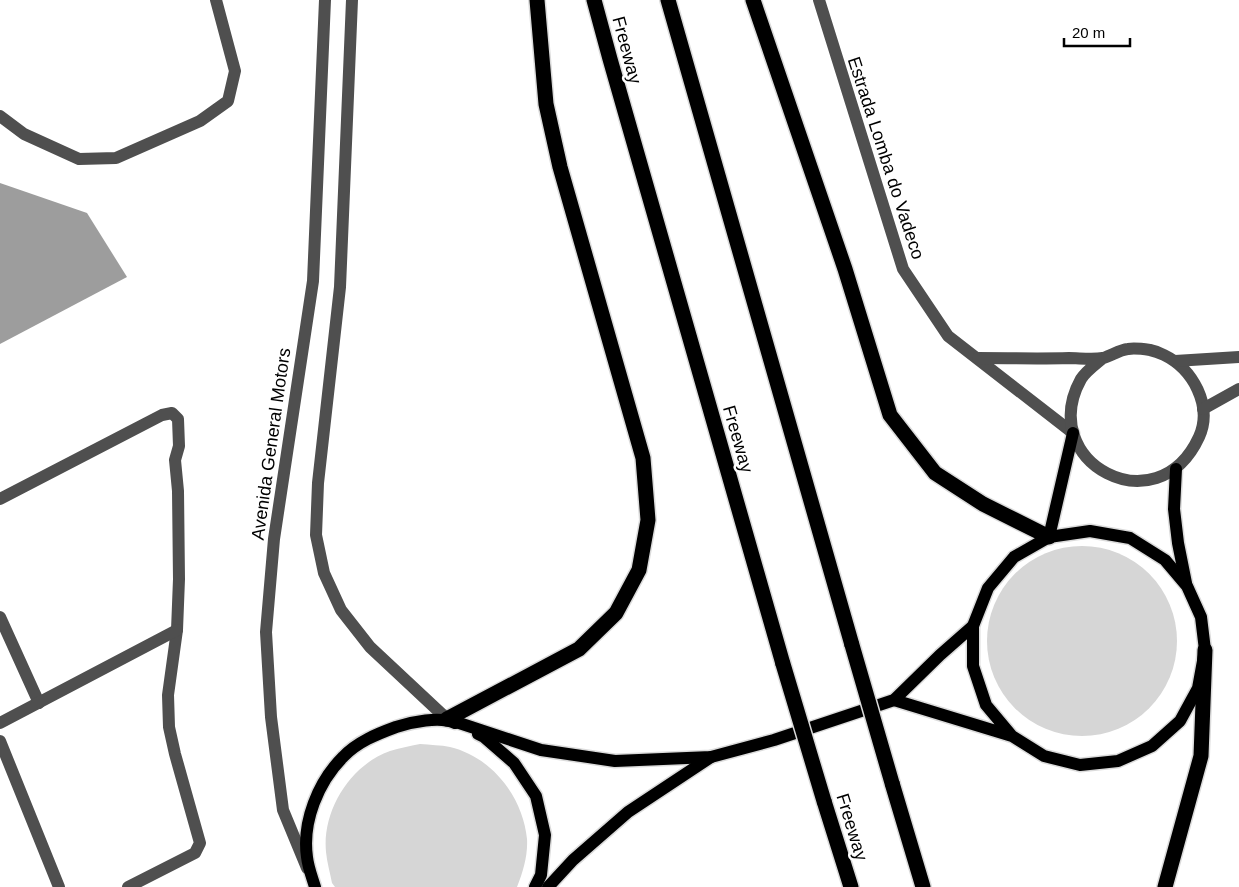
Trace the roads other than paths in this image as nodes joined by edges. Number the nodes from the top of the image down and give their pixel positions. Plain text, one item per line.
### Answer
1 (216, 0) edge
2 (325, 0) edge
3 (352, 0) edge
4 (537, 0) edge
5 (594, 0) edge
6 (668, 0) edge
7 (753, 0) edge
8 (820, 0) edge
9 (0, 116) edge
10 (1239, 357) edge
11 (978, 358) junction
12 (1103, 358) junction
13 (1176, 361) junction
14 (1239, 389) edge
15 (1203, 409) junction
16 (1073, 434) junction
17 (1176, 469) junction
18 (0, 499) edge
19 (1049, 537) junction
20 (1187, 586) junction
21 (0, 617) edge
22 (973, 626) junction
23 (177, 630) junction
24 (1205, 650) junction
25 (894, 700) junction
26 (39, 703) junction
27 (447, 719) junction
28 (0, 723) edge
29 (1012, 736) junction
30 (0, 741) edge
31 (711, 757) junction
32 (59, 887) edge
33 (128, 887) edge
34 (314, 887) edge
35 (536, 887) edge
36 (548, 887) edge
37 (851, 887) edge
38 (924, 887) edge
39 (1165, 887) edge

1 - 9 street
2 - 34 street, Avenida General Motors
3 - 27 street
4 - 27 highway
5 - 37 highway, Freeway, bridge
6 - 38 highway, bridge
7 - 19 highway
8 - 11 street, Estrada Lomba do Vadeco
10 - 13 street
11 - 12 street
11 - 16 street, Estrada Lomba do Vadeco
12 - 13 street
12 - 16 street
13 - 15 street
14 - 15 street
15 - 17 street
16 - 17 street
16 - 19 main road
17 - 20 main road
18 - 23 street
19 - 20 main road
19 - 22 main road
20 - 24 main road
21 - 26 street
22 - 25 main road
22 - 29 main road
23 - 26 street
23 - 33 street
24 - 29 main road
24 - 39 highway
25 - 29 main road
25 - 31 main road
26 - 28 street
27 - 31 main road
27 - 34 main road
27 - 35 main road
30 - 32 street
31 - 36 main road

